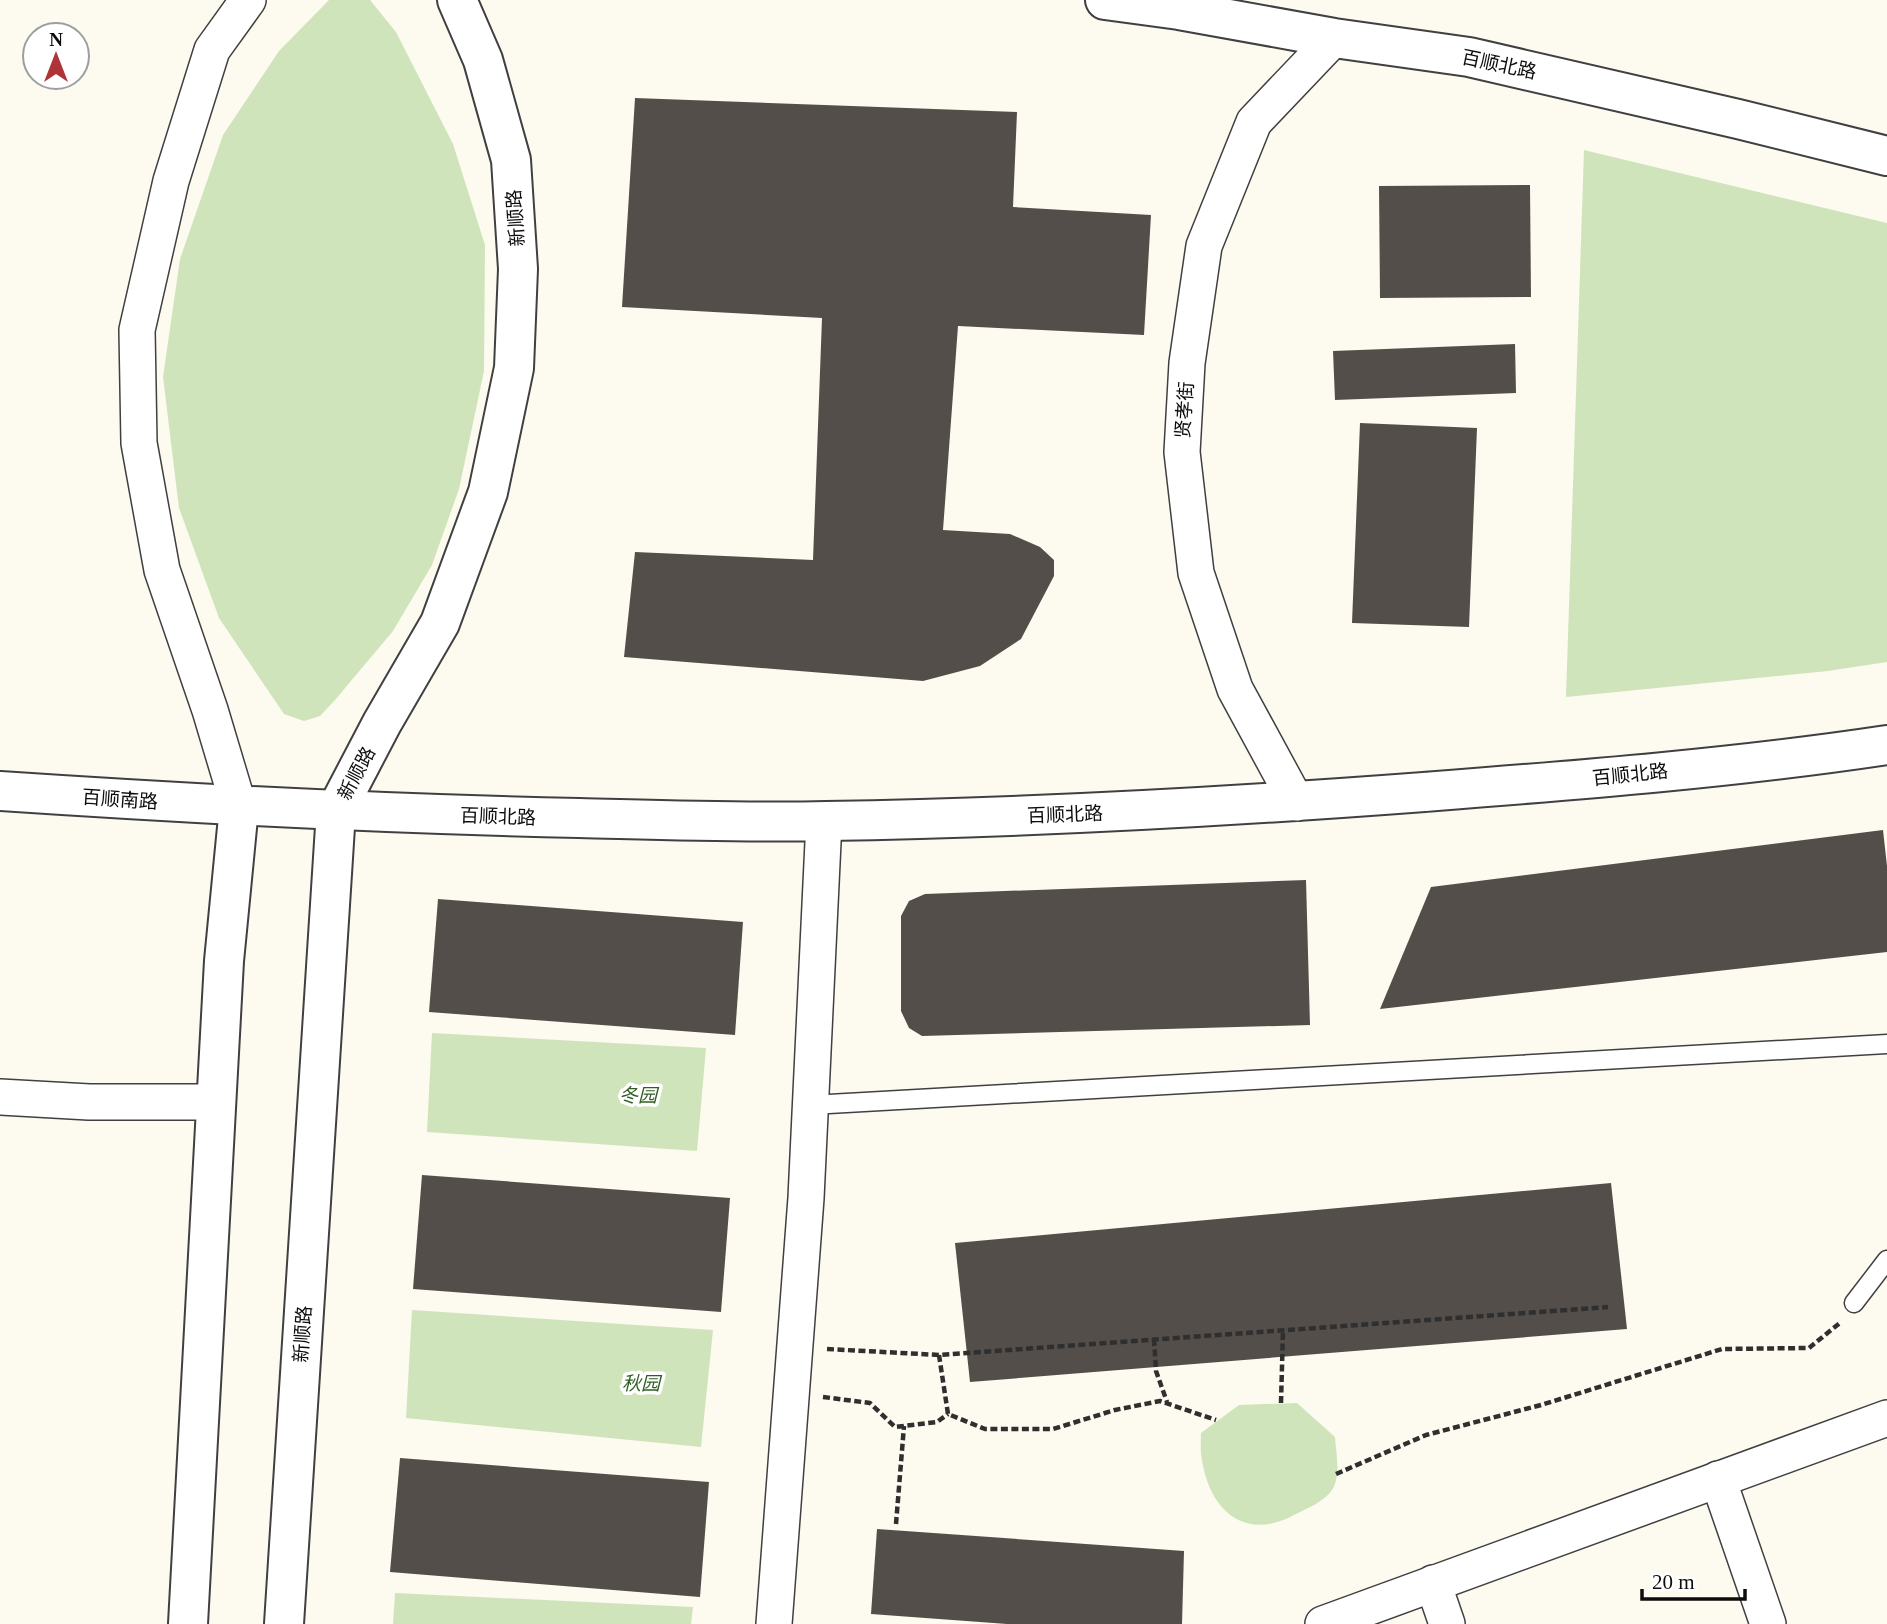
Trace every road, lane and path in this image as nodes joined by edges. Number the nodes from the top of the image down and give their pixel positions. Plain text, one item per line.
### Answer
1 (248, 0) edge
2 (457, 0) edge
3 (1105, 0) edge
4 (1334, 38) junction
5 (1887, 156) edge
6 (1887, 745) edge
7 (0, 791) edge
8 (1297, 803) junction
9 (239, 807) junction
10 (336, 811) junction
11 (824, 821) junction
12 (1887, 1044) edge
13 (0, 1097) edge
14 (216, 1102) junction
15 (811, 1105) junction
16 (1887, 1260) edge
17 (1854, 1304) joint
18 (1608, 1307) dead end
19 (1283, 1330) junction
20 (1154, 1339) junction
21 (795, 1347) junction
22 (939, 1355) junction
23 (791, 1392) junction
24 (1281, 1403) dead end
25 (1168, 1404) junction
26 (948, 1414) junction
27 (1887, 1418) edge
28 (1216, 1420) dead end
29 (904, 1426) junction
30 (1336, 1474) dead end
31 (1718, 1479) junction
32 (897, 1524) dead end
33 (1433, 1583) junction
34 (188, 1624) edge
35 (284, 1624) edge
36 (774, 1624) edge
37 (1323, 1624) edge
38 (1447, 1624) edge
39 (1768, 1624) edge

1 - 9 street
2 - 10 street, 新顺路
3 - 4 street, 百顺北路
4 - 5 street, 百顺北路
4 - 8 street, 贤孝街
6 - 8 street, 百顺北路
7 - 9 street, 百顺南路
8 - 11 street, 百顺北路
9 - 10 street, 百顺北路
9 - 14 street
10 - 11 street, 百顺北路
10 - 35 street, 新顺路
11 - 15 street
12 - 15 lane
13 - 14 street
14 - 34 street
15 - 21 street
16 - 17 lane
17 - 30 path
18 - 19 path
19 - 20 path
19 - 24 path
20 - 22 path
20 - 25 path
21 - 22 path
21 - 23 street
22 - 26 path
23 - 29 path
23 - 36 street
25 - 26 path
25 - 28 path
26 - 29 path
27 - 31 street
29 - 32 path
31 - 33 street
31 - 39 street
33 - 37 street
33 - 38 street

